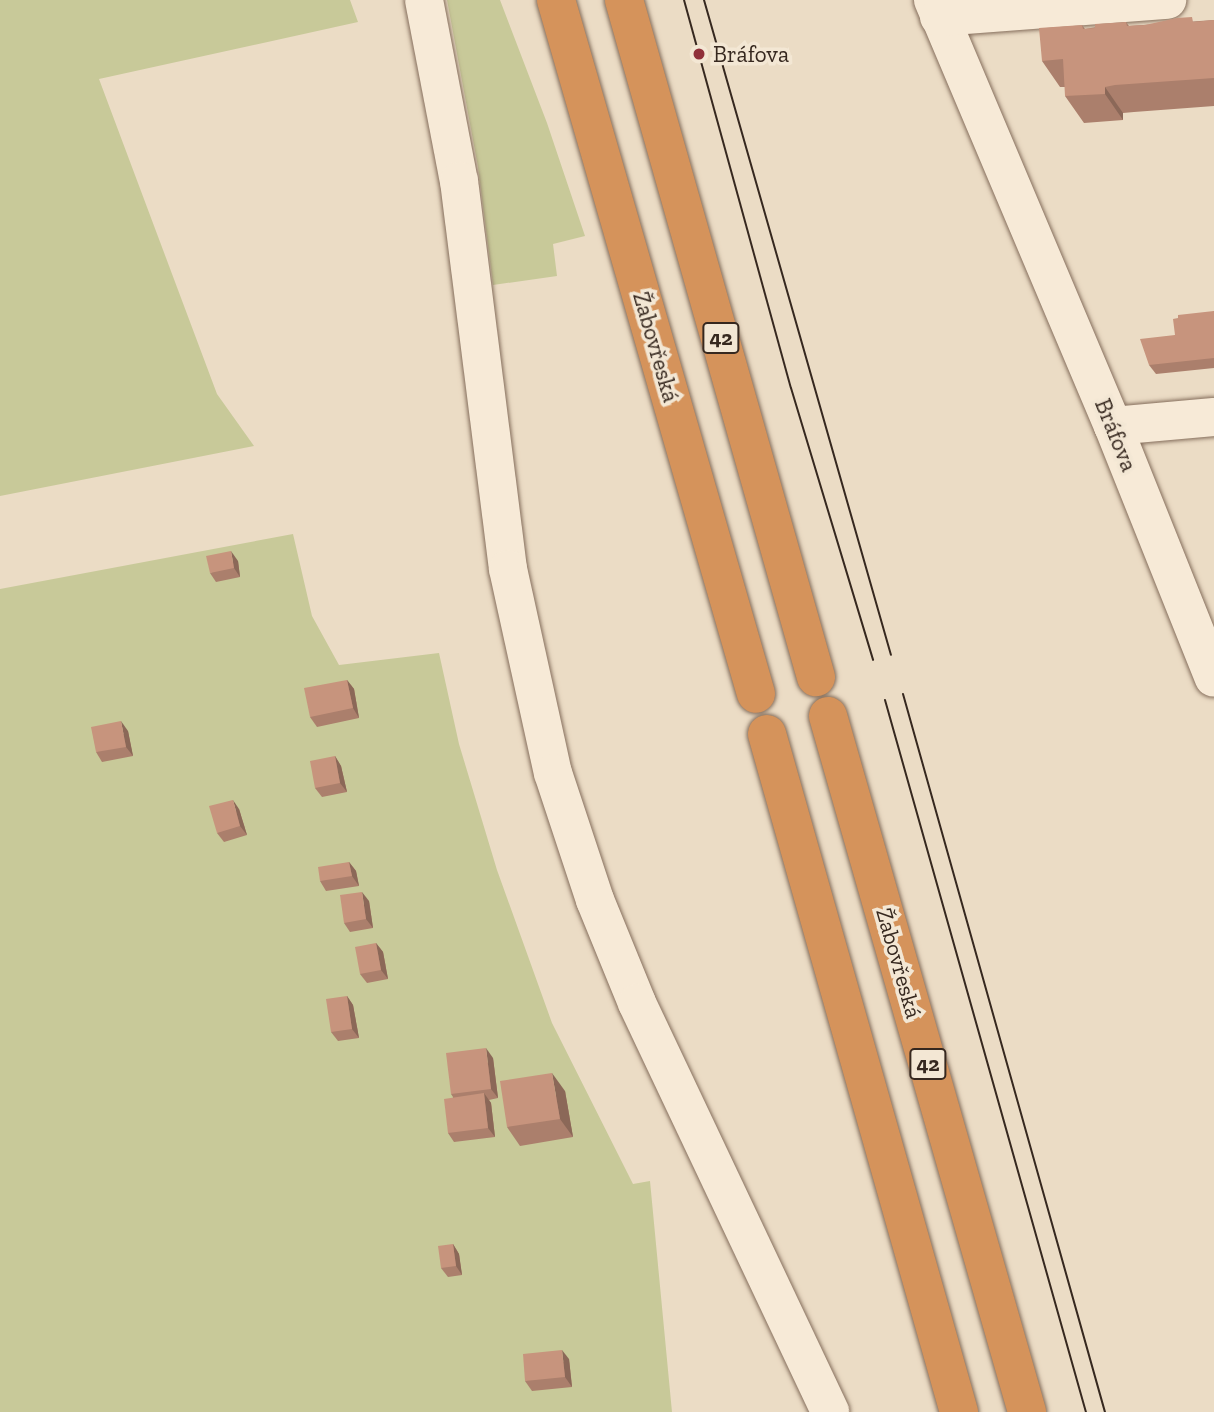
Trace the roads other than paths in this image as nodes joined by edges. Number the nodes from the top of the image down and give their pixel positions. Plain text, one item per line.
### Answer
1 (424, 0) edge
2 (556, 0) edge
3 (624, 0) edge
4 (1167, 0) edge
5 (936, 8) edge
6 (1214, 417) edge
7 (1113, 426) junction
8 (816, 677) dead end
9 (1214, 678) edge
10 (756, 694) dead end
11 (828, 716) dead end
12 (767, 734) dead end
13 (830, 1412) edge
14 (959, 1412) edge
15 (1027, 1412) edge

1 - 13 street
2 - 10 highway, Žabovřeská
3 - 8 highway, 42
4 - 5 street
5 - 7 street, Bráfova
6 - 7 street
7 - 9 street, Bráfova
11 - 15 highway, Žabovřeská / 42
12 - 14 highway

